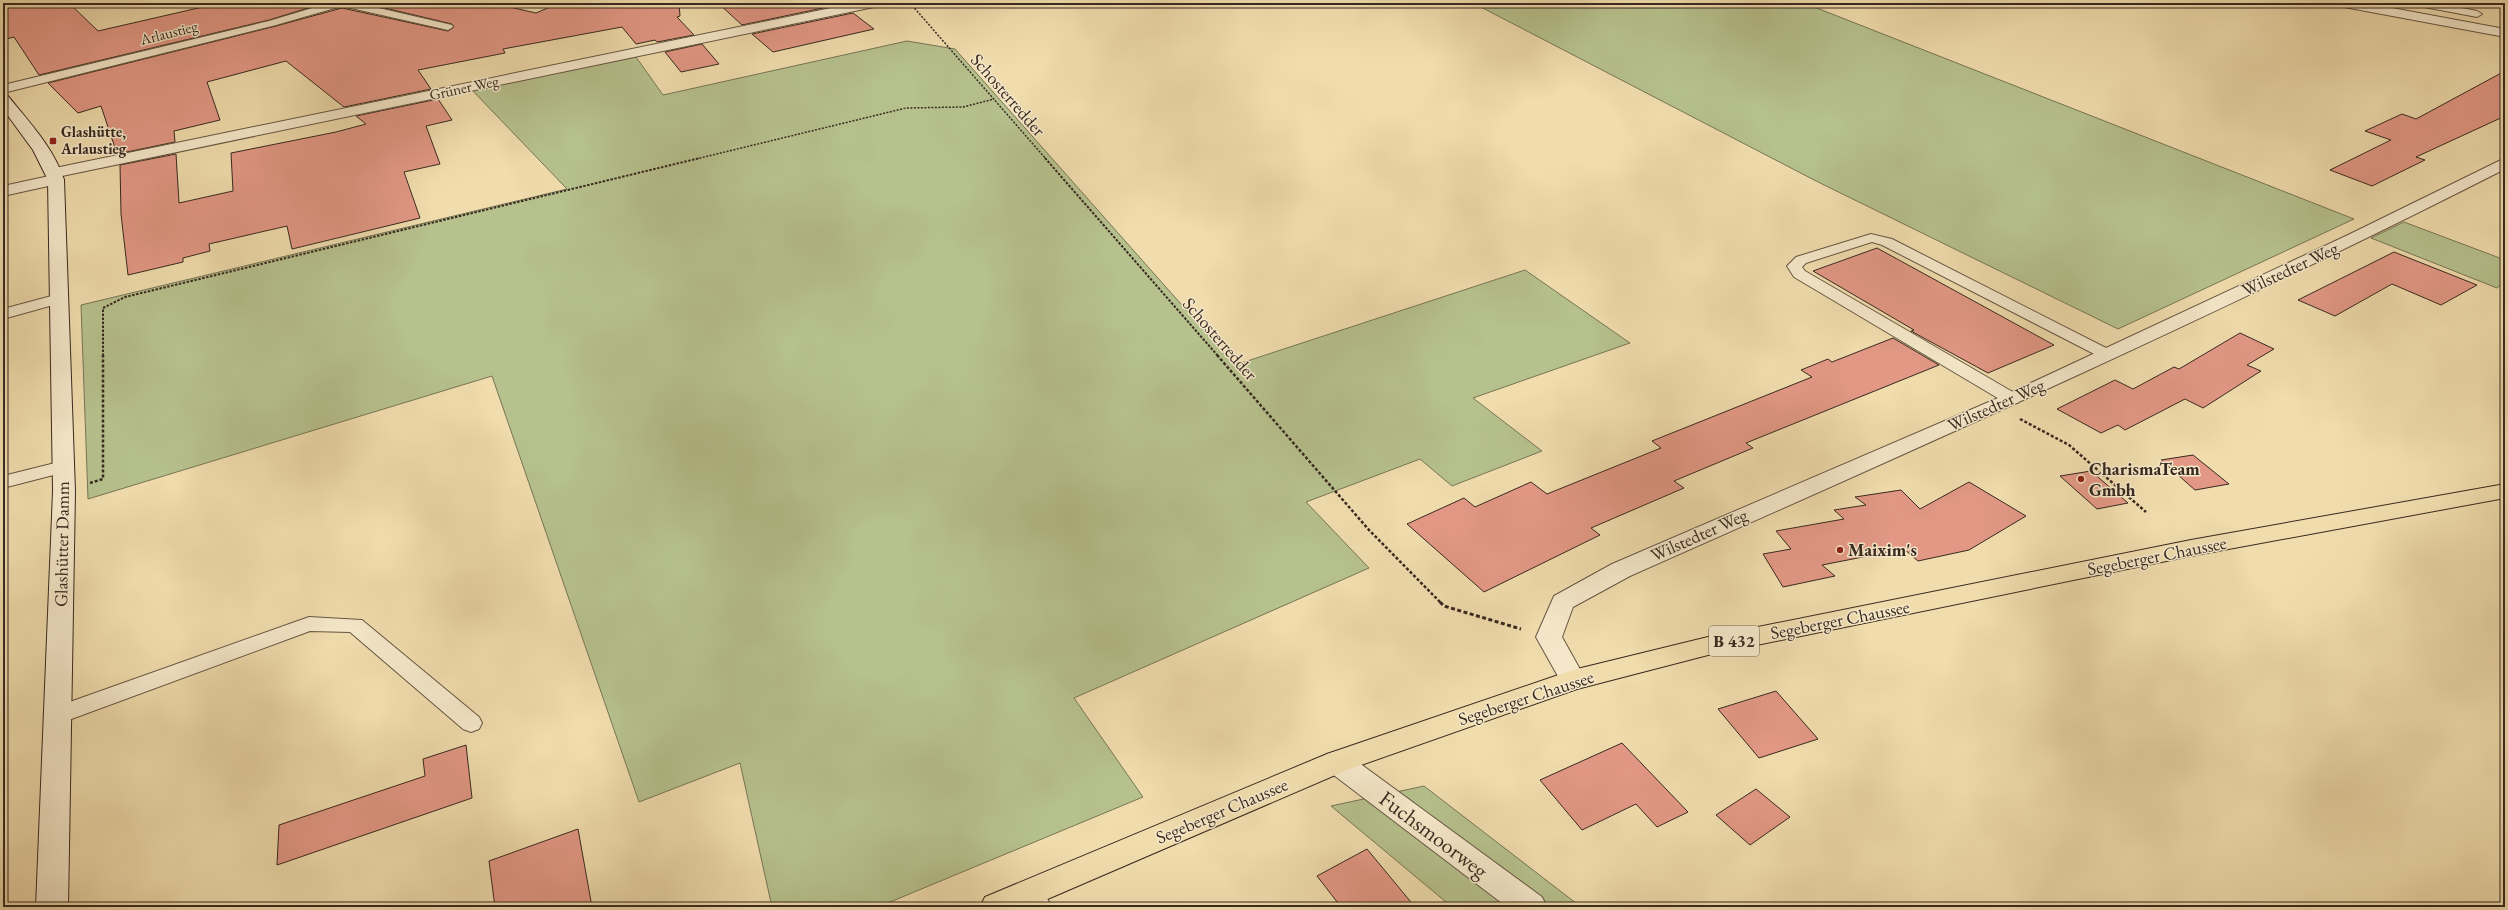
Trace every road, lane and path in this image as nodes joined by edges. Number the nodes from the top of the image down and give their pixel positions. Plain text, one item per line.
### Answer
1 (342, 3) edge
2 (874, 3) edge
3 (910, 3) edge
4 (2344, 3) edge
5 (2419, 3) edge
6 (2477, 14) dead end
7 (448, 27) dead end
8 (2505, 33) edge
9 (3, 90) edge
10 (3, 99) edge
11 (994, 99) junction
12 (2505, 163) edge
13 (55, 177) junction
14 (3, 191) edge
15 (59, 299) junction
16 (3, 314) edge
17 (2106, 354) junction
18 (2003, 403) junction
19 (63, 467) junction
20 (3, 482) edge
21 (64, 491) junction
22 (2505, 491) edge
23 (2146, 512) dead end
24 (1549, 637) junction
25 (1573, 680) junction
26 (58, 715) junction
27 (471, 723) dead end
28 (1337, 762) junction
29 (1034, 900) edge
30 (52, 907) edge
31 (996, 907) edge
32 (1531, 907) edge

1 - 7 lane, Arlaustieg
1 - 9 lane, Arlaustieg
2 - 13 street, Grüner Weg
3 - 11 path, Schosterredder
4 - 8 street
5 - 6 lane
10 - 13 street
11 - 21 path
11 - 24 path, Schosterredder
12 - 17 street, Wilstedter Weg
13 - 14 street
13 - 15 street, Glashütter Damm
15 - 16 lane
15 - 19 street, Glashütter Damm
17 - 18 street, Wilstedter Weg
17 - 18 lane
18 - 23 path
18 - 24 street, Wilstedter Weg
19 - 20 lane
19 - 21 street, Glashütter Damm
21 - 26 street, Glashütter Damm
22 - 25 main road, Segeberger Chaussee / B 432
24 - 25 street
25 - 28 main road, Segeberger Chaussee / B 432
26 - 27 lane
26 - 30 street, Glashütter Damm
28 - 29 main road, Segeberger Chaussee / B 432
28 - 32 street, Fuchsmoorweg
29 - 31 main road, Segeberger Chaussee / B 432

